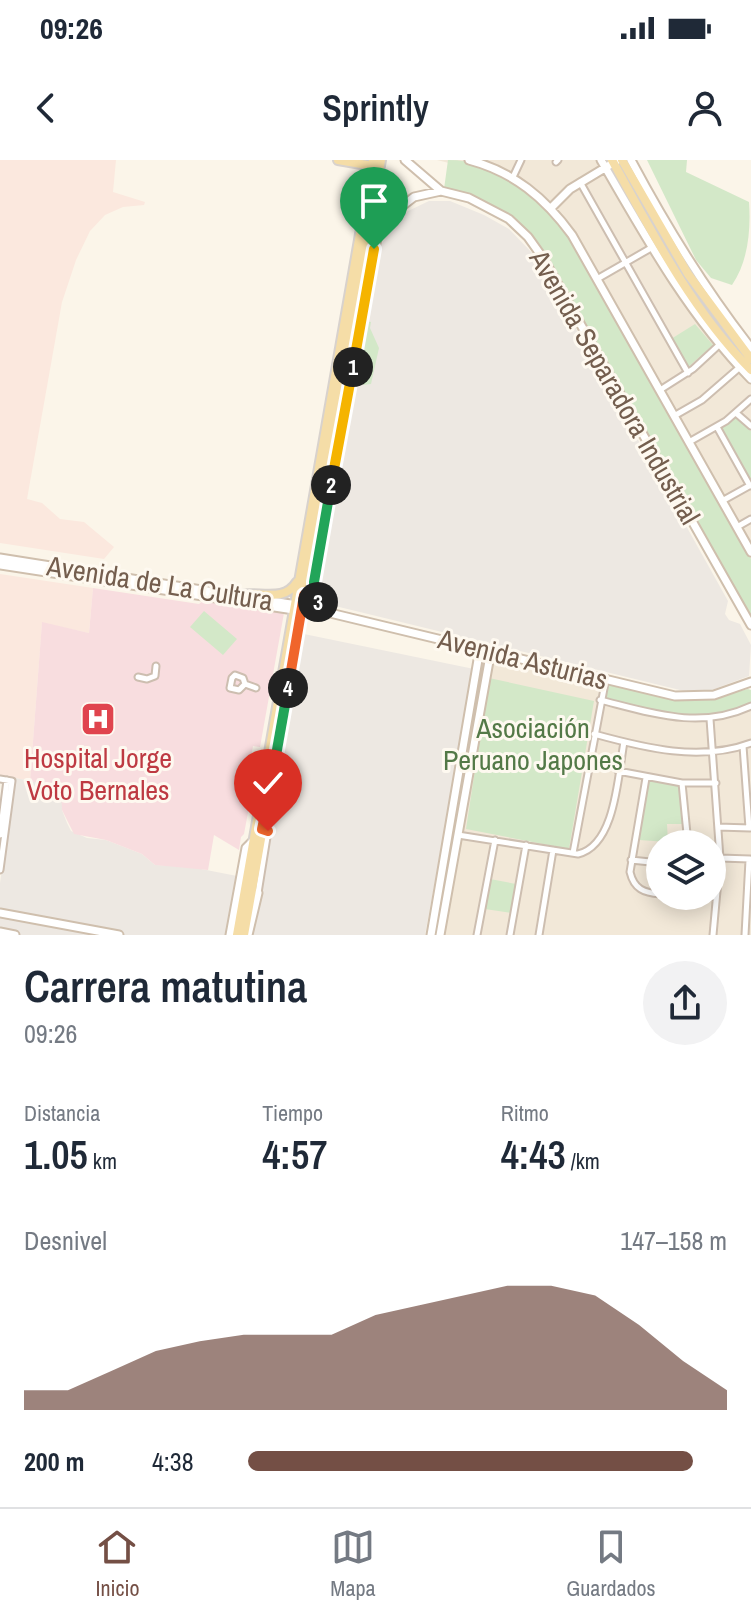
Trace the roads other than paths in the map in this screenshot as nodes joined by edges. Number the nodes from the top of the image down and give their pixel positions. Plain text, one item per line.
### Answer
1 (338, 160) edge
2 (381, 160) edge
3 (405, 160) edge
4 (469, 160) edge
5 (521, 160) edge
6 (631, 160) edge
7 (369, 162) edge
8 (612, 162) edge
9 (414, 165) edge
10 (513, 177) junction
11 (580, 182) junction
12 (441, 191) junction
13 (551, 208) junction
14 (644, 208) junction
15 (389, 215) junction
16 (651, 248) junction
17 (625, 263) junction
18 (362, 267) junction
19 (597, 279) junction
20 (719, 345) junction
21 (751, 348) edge
22 (751, 359) edge
23 (740, 367) junction
24 (751, 370) edge
25 (688, 373) junction
26 (751, 379) edge
27 (660, 390) junction
28 (751, 399) edge
29 (736, 413) junction
30 (674, 416) junction
31 (751, 426) edge
32 (717, 427) junction
33 (689, 442) junction
34 (750, 486) edge
35 (722, 501) junction
36 (751, 519) edge
37 (737, 527) junction
38 (751, 552) edge
39 (0, 558) edge
40 (0, 565) edge
41 (301, 574) junction
42 (146, 583) junction
43 (238, 595) junction
44 (304, 595) junction
45 (321, 606) junction
46 (297, 608) junction
47 (330, 613) junction
48 (751, 625) edge
49 (480, 648) junction
50 (491, 650) junction
51 (156, 666) dead end
52 (138, 677) dead end
53 (606, 678) junction
54 (245, 684) dead end
55 (748, 685) edge
56 (256, 688) dead end
57 (600, 700) junction
58 (751, 706) edge
59 (710, 719) junction
60 (594, 734) junction
61 (624, 742) junction
62 (751, 743) edge
63 (743, 746) junction
64 (713, 751) junction
65 (618, 771) junction
66 (646, 778) junction
67 (6, 780) edge
68 (682, 783) junction
69 (716, 783) junction
70 (4, 819) junction
71 (718, 827) junction
72 (750, 828) edge
73 (265, 830) junction
74 (687, 830) edge
75 (718, 830) edge
76 (0, 835) edge
77 (458, 835) junction
78 (495, 840) junction
79 (575, 841) junction
80 (526, 845) junction
81 (553, 850) junction
82 (589, 850) junction
83 (573, 853) junction
84 (726, 858) edge
85 (750, 859) edge
86 (631, 860) junction
87 (646, 862) edge
88 (0, 870) edge
89 (646, 892) edge
90 (258, 893) joint
91 (242, 905) junction
92 (715, 910) edge
93 (0, 913) edge
94 (749, 921) edge
95 (0, 932) edge
96 (15, 935) edge
97 (119, 935) edge
98 (230, 935) edge
99 (237, 935) edge
100 (246, 935) edge
101 (431, 935) edge
102 (440, 935) edge
103 (477, 935) edge
104 (510, 935) edge
105 (539, 935) edge
106 (713, 935) edge
107 (745, 935) edge

1 - 7 main road
2 - 18 main road
3 - 9 street, Avenida Separadora Industrial
4 - 10 street, Avenida Separadora Industrial
5 - 10 street
6 - 21 street
7 - 41 main road
8 - 11 street
8 - 14 main road
8 - 16 street
9 - 12 street, Avenida Separadora Industrial
10 - 13 street, Avenida Separadora Industrial
11 - 13 street
11 - 17 street
12 - 15 street
12 - 48 street, Avenida Separadora Industrial
13 - 19 street, Avenida Separadora Industrial
14 - 22 main road
14 - 24 main road
15 - 18 main road
15 - 45 street
16 - 17 street
16 - 20 street
17 - 19 street
17 - 25 street
18 - 44 main road
19 - 27 street, Avenida Separadora Industrial
20 - 23 street
20 - 25 street
23 - 26 street
23 - 30 street
25 - 27 street
27 - 30 street, Avenida Separadora Industrial
28 - 29 street
29 - 31 street
29 - 32 street
30 - 33 street, Avenida Separadora Industrial
32 - 33 street
32 - 34 street
33 - 35 street, Avenida Separadora Industrial
34 - 35 street
35 - 37 street, Avenida Separadora Industrial
36 - 37 street
37 - 38 street, Avenida Separadora Industrial
39 - 42 street, Avenida de La Cultura
40 - 42 street, Avenida de La Cultura
41 - 43 main road
41 - 46 main road
42 - 43 street, Avenida de La Cultura
42 - 46 street, Avenida de La Cultura
43 - 46 street, Avenida de La Cultura
44 - 45 main road
44 - 46 main road
45 - 47 street
46 - 47 street, Avenida Asturias
46 - 73 main road
46 - 91 main road
47 - 49 street, Avenida Asturias
49 - 50 street, Avenida Asturias
49 - 101 street
50 - 53 street, Avenida Asturias
50 - 77 street
51 - 52 street
53 - 55 street, Avenida Asturias
53 - 57 street
54 - 56 street
57 - 59 street, Avenida Asturias
57 - 60 street
58 - 59 street, Avenida Asturias
59 - 64 street
60 - 61 street
60 - 79 street
61 - 64 street
61 - 65 street
62 - 63 street
63 - 64 street
63 - 72 street
64 - 69 street
65 - 66 street
65 - 82 street
66 - 68 street
66 - 86 street
67 - 70 street
68 - 69 street
68 - 74 street
69 - 71 street
70 - 76 street
70 - 88 street
71 - 72 street
71 - 75 street
73 - 90 street
73 - 91 main road
77 - 78 street
77 - 102 street
78 - 80 street
78 - 103 street
79 - 82 street
79 - 83 street
80 - 81 street
80 - 104 street
81 - 83 street
81 - 105 street
82 - 83 street
84 - 85 street
85 - 94 street
86 - 87 street
86 - 89 street
90 - 100 street
91 - 98 street
91 - 99 main road
91 - 100 main road
92 - 106 street
93 - 97 street
94 - 107 street
95 - 96 street

